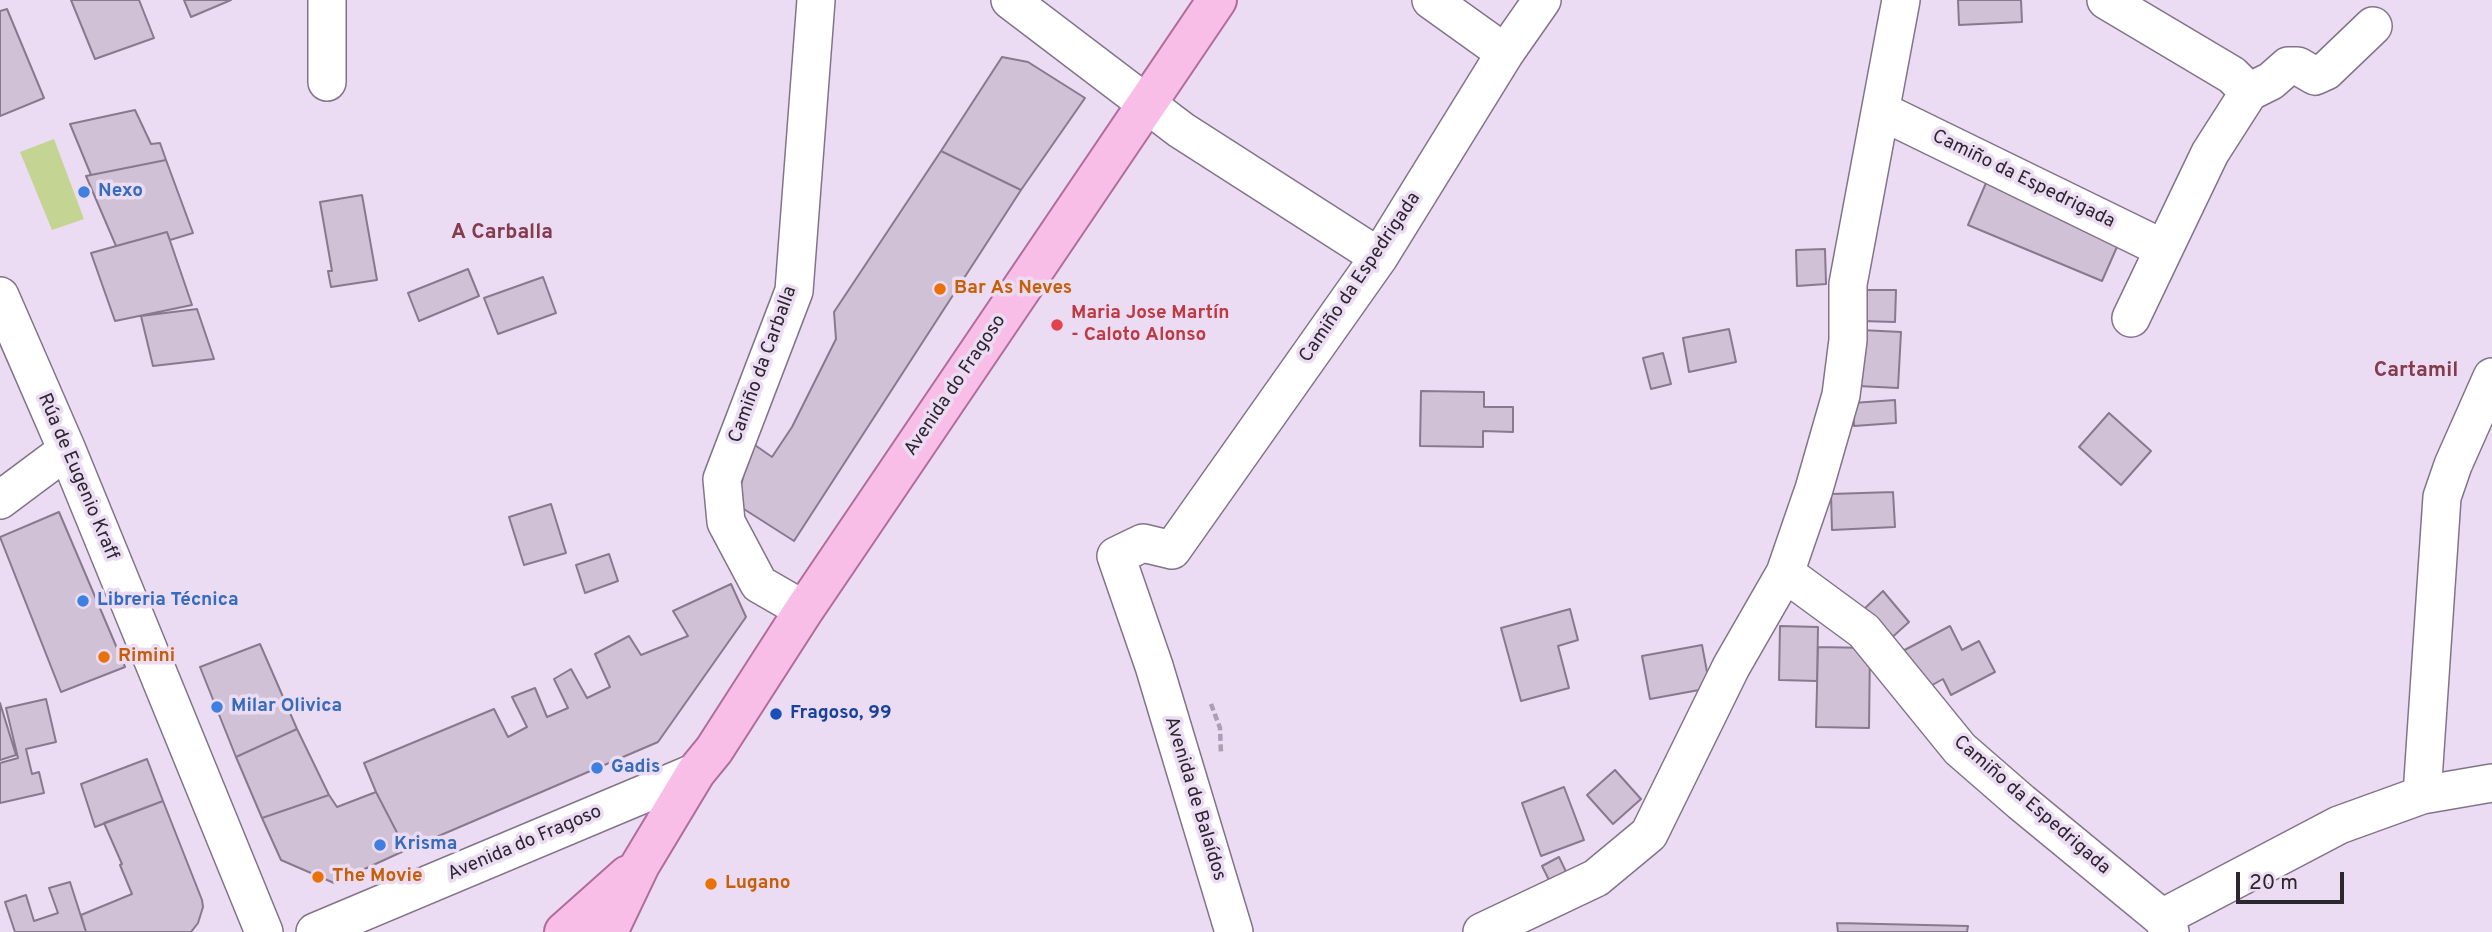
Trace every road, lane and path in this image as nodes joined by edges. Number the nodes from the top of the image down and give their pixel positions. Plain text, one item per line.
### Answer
1 (327, 0) edge
2 (816, 0) edge
3 (1010, 0) edge
4 (1217, 0) edge
5 (1431, 0) edge
6 (1542, 0) edge
7 (1901, 0) edge
8 (2106, 0) edge
9 (2373, 26) dead end
10 (1505, 53) junction
11 (327, 82) dead end
12 (2249, 92) junction
13 (1146, 105) junction
14 (1881, 111) junction
15 (2164, 249) junction
16 (1379, 257) junction
17 (0, 296) edge
18 (2131, 318) dead end
19 (2492, 377) edge
20 (67, 450) junction
21 (0, 500) edge
22 (1172, 550) joint
23 (1785, 573) junction
24 (804, 610) junction
25 (696, 772) junction
26 (2492, 783) edge
27 (2422, 795) junction
28 (640, 865) junction
29 (2166, 925) edge
30 (264, 932) edge
31 (315, 932) edge
32 (564, 932) edge
33 (608, 932) edge
34 (1234, 932) edge
35 (1482, 932) edge

1 - 11 street
2 - 24 street, Camiño da Carballa
3 - 13 street
4 - 13 main road, Avenida do Fragoso
5 - 10 street
6 - 10 street, Camiño da Espedrigada
7 - 14 street
8 - 12 street
9 - 12 street
10 - 16 street, Camiño da Espedrigada
12 - 15 street
13 - 16 street
13 - 24 main road, Avenida do Fragoso
14 - 15 street, Camiño da Espedrigada
14 - 23 street
15 - 18 street
16 - 22 street, Camiño da Espedrigada
17 - 20 street, Rúa de Eugenio Kraff
19 - 27 street
20 - 21 street
20 - 30 street, Rúa de Eugenio Kraff
22 - 34 street, Avenida de Balaídos
23 - 29 street, Camiño da Espedrigada
23 - 35 street
24 - 25 main road, Avenida do Fragoso
25 - 28 main road, Avenida do Fragoso
25 - 31 street, Avenida do Fragoso
26 - 27 street, Camiño da Espedrigada
27 - 29 street, Camiño da Espedrigada
28 - 32 main road
28 - 33 main road

